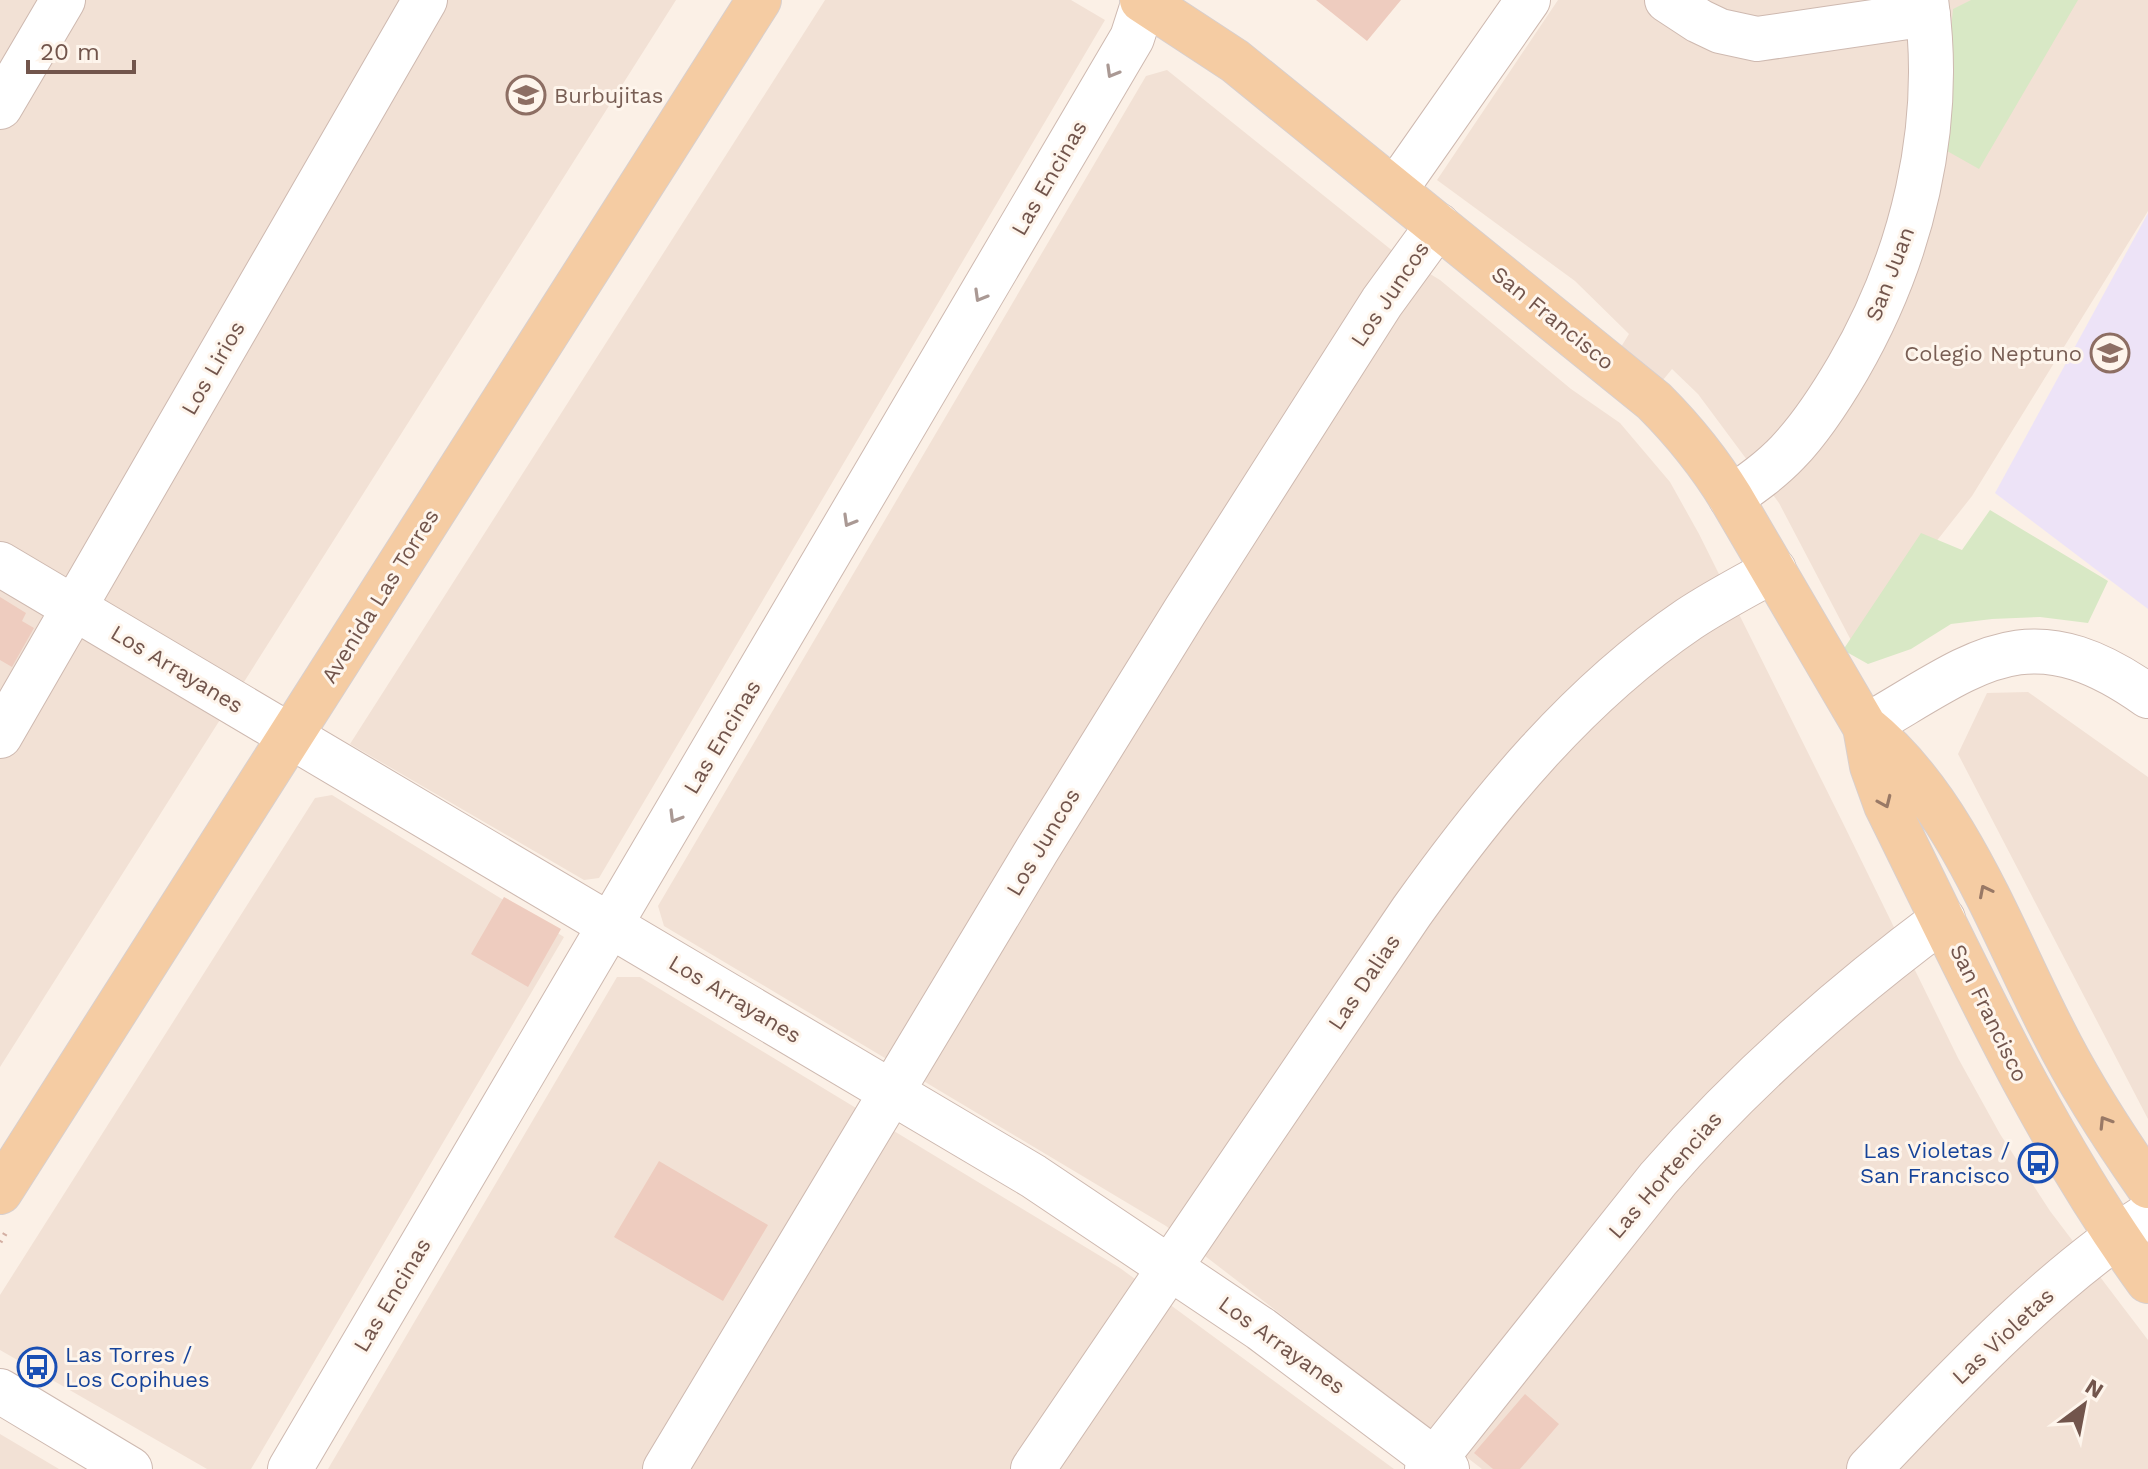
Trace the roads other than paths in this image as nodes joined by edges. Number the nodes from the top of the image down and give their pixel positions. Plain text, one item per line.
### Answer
1 (63, 0) edge
2 (425, 0) edge
3 (759, 0) edge
4 (1144, 0) edge
5 (1528, 0) edge
6 (1667, 0) edge
7 (1927, 7) edge
8 (0, 107) edge
9 (1395, 190) junction
10 (1438, 225) junction
11 (1731, 498) junction
12 (0, 564) edge
13 (1774, 570) junction
14 (74, 608) junction
15 (2148, 696) edge
16 (1865, 727) junction
17 (0, 736) edge
18 (291, 736) junction
19 (1943, 919) junction
20 (611, 925) junction
21 (892, 1091) junction
22 (2148, 1186) edge
23 (0, 1192) edge
24 (2132, 1226) edge
25 (1171, 1267) junction
26 (2148, 1281) edge
27 (0, 1391) edge
28 (1437, 1466) edge
29 (130, 1469) edge
30 (290, 1469) edge
31 (665, 1469) edge
32 (1033, 1469) edge
33 (1869, 1469) edge

1 - 8 street
2 - 14 street, Los Lirios
3 - 18 main road, Avenida Las Torres
4 - 9 main road, San Francisco
4 -> 20 street, Las Encinas
5 - 9 street
6 - 7 street
7 - 11 street, San Juan
9 - 10 main road, San Francisco
10 - 11 main road, San Francisco
10 - 21 street, Los Juncos
11 - 13 main road, San Francisco
12 - 14 street, Los Arrayanes
13 - 16 main road, San Francisco
13 - 25 street, Las Dalias
14 - 17 street, Los Lirios
14 - 18 street, Los Arrayanes
15 - 16 street
16 -> 19 main road, San Francisco
22 -> 16 main road, San Francisco
18 - 20 street, Los Arrayanes
18 - 23 main road, Avenida Las Torres
19 - 24 main road, San Francisco
19 - 28 street, Las Hortencias
20 - 21 street, Los Arrayanes
20 - 30 street, Las Encinas
21 - 25 street, Los Arrayanes
21 - 31 street, Los Juncos
24 - 26 main road, San Francisco
24 - 33 street, Las Violetas
25 - 28 street, Los Arrayanes
25 - 32 street, Las Dalias
27 - 29 street

